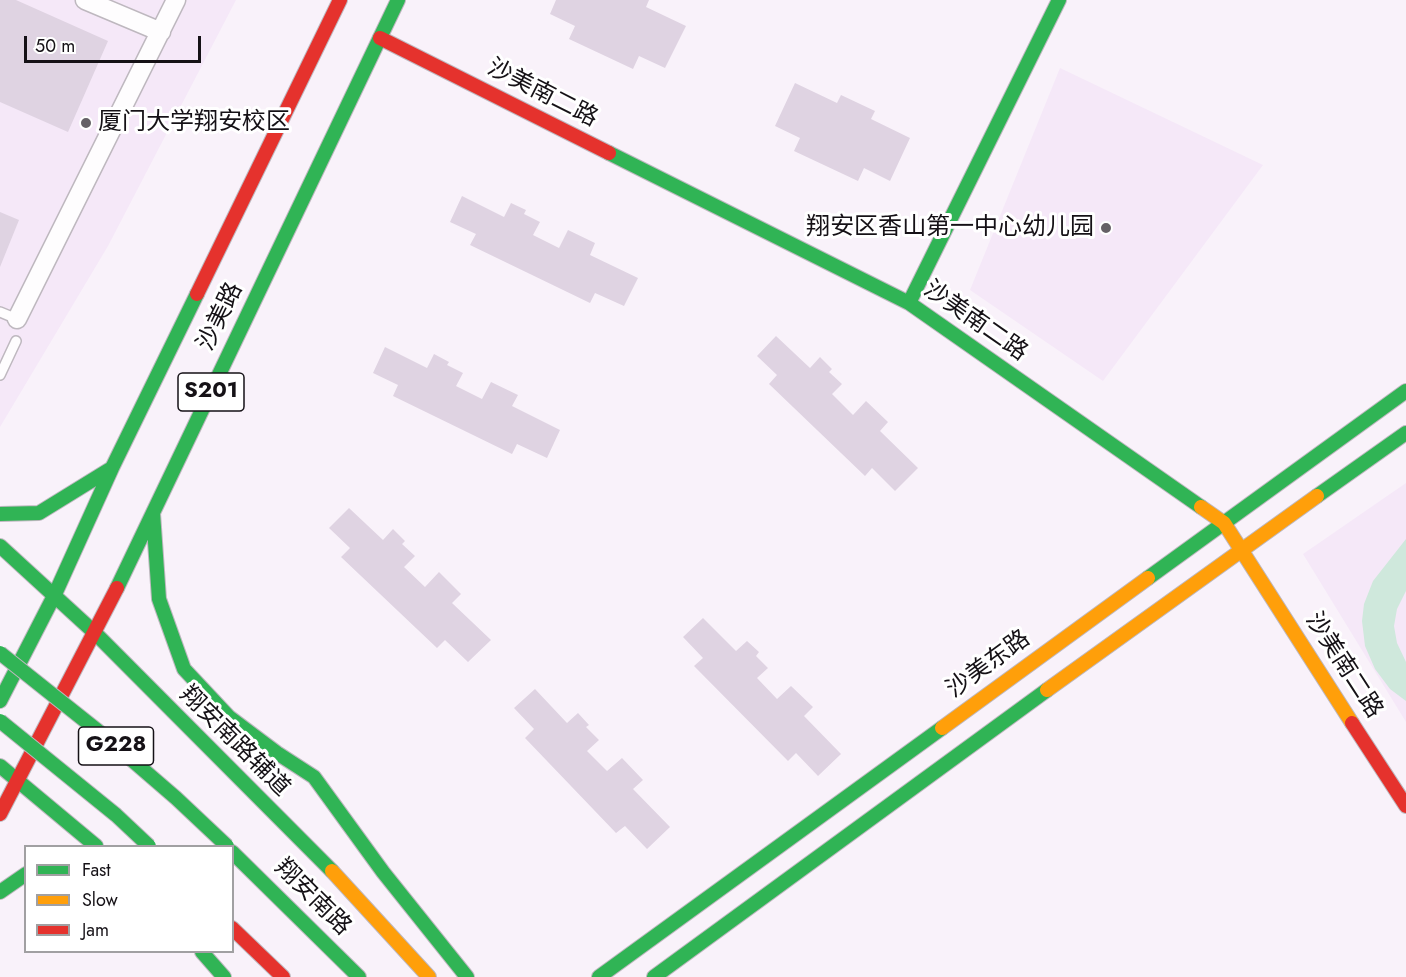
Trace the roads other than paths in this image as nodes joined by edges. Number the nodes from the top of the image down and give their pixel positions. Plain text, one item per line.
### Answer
1 (85, 0) edge
2 (176, 0) edge
3 (340, 0) edge
4 (398, 0) edge
5 (1059, 0) edge
6 (161, 32) junction
7 (380, 38) junction
8 (909, 303) junction
9 (8, 316) edge
10 (16, 341) dead end
11 (0, 375) edge
12 (1406, 392) edge
13 (1406, 433) edge
14 (112, 468) junction
15 (153, 513) junction
16 (0, 514) edge
17 (1224, 522) junction
18 (0, 546) edge
19 (1241, 549) junction
20 (55, 594) junction
21 (95, 633) junction
22 (0, 653) edge
23 (0, 701) edge
24 (0, 721) edge
25 (0, 766) edge
26 (16, 780) junction
27 (1406, 806) edge
28 (0, 814) edge
29 (95, 845) edge
30 (148, 845) edge
31 (225, 845) edge
32 (234, 854) edge
33 (24, 875) edge
34 (0, 892) edge
35 (234, 930) edge
36 (204, 953) edge
37 (224, 977) edge
38 (283, 977) edge
39 (359, 977) edge
40 (429, 977) edge
41 (467, 977) edge
42 (599, 977) edge
43 (654, 977) edge

1 - 6 street
2 - 6 street
3 - 14 main road, 沙美路 / S201
4 - 7 main road, 沙美路 / S201
5 - 8 main road
6 - 9 street
7 - 8 main road, 沙美南二路
7 - 15 main road, 沙美路 / S201
8 - 17 main road, 沙美南二路
10 - 11 lane
12 - 17 main road, 沙美东路
13 - 19 main road
14 - 16 main road
14 - 20 main road, 沙美路 / S201
15 - 21 main road, 沙美路 / S201
15 - 41 main road
17 - 19 main road, 沙美南二路
17 - 42 main road, 沙美东路
18 - 20 main road, 翔安南路辅道
19 - 27 main road, 沙美南二路
19 - 43 main road
20 - 21 main road, 翔安南路辅道
20 - 23 main road, 沙美路 / S201
21 - 26 main road, 沙美路 / S201
21 - 40 main road, 翔安南路辅道
22 - 31 main road, G228, bridge
24 - 30 main road, G228, bridge
25 - 26 main road
26 - 28 main road, 沙美路
26 - 29 main road
32 - 39 main road, 翔安南路
33 - 34 main road
35 - 38 main road
36 - 37 main road

